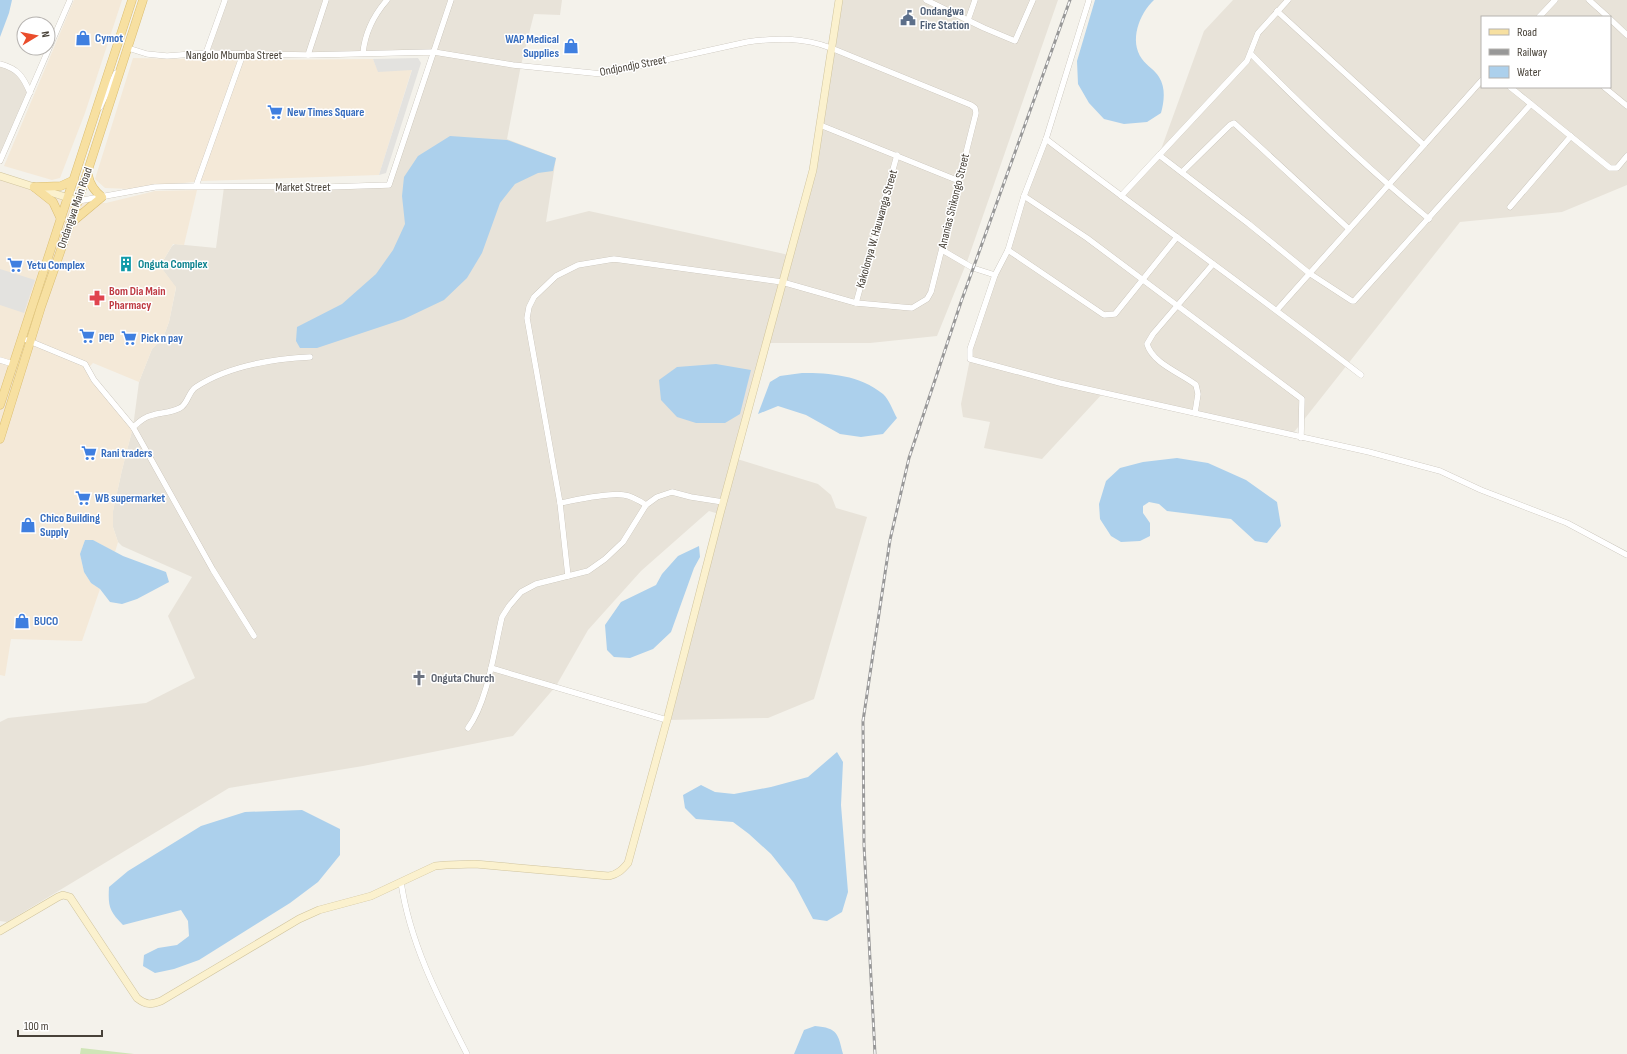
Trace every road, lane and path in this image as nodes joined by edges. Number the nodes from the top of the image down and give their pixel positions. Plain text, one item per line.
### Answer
1 (70, 0) edge
2 (132, 0) edge
3 (143, 0) edge
4 (226, 0) edge
5 (326, 0) edge
6 (387, 0) edge
7 (451, 0) edge
8 (839, 0) edge
9 (926, 0) edge
10 (975, 0) edge
11 (1033, 0) edge
12 (1089, 0) edge
13 (1288, 0) edge
14 (1555, 0) edge
15 (1589, 0) edge
16 (1277, 11) junction
17 (1540, 16) edge
18 (1607, 16) edge
19 (968, 20) junction
20 (1611, 20) edge
21 (1627, 35) edge
22 (128, 48) junction
23 (831, 48) junction
24 (434, 52) junction
25 (206, 53) junction
26 (363, 53) junction
27 (243, 54) junction
28 (1251, 54) junction
29 (308, 55) junction
30 (0, 64) edge
31 (1481, 81) edge
32 (1511, 88) edge
33 (1605, 88) edge
34 (30, 93) junction
35 (1531, 104) junction
36 (1627, 106) edge
37 (820, 125) junction
38 (89, 133) junction
39 (1571, 136) junction
40 (1046, 139) junction
41 (1424, 145) junction
42 (898, 155) junction
43 (1159, 155) junction
44 (1627, 156) edge
45 (0, 161) edge
46 (1182, 172) junction
47 (87, 174) junction
48 (0, 176) edge
49 (74, 180) junction
50 (959, 181) junction
51 (1388, 185) junction
52 (196, 186) junction
53 (34, 187) junction
54 (1024, 196) junction
55 (1121, 196) junction
56 (102, 197) junction
57 (68, 198) junction
58 (78, 201) junction
59 (1510, 207) dead end
60 (61, 219) junction
61 (1429, 219) junction
62 (71, 223) junction
63 (1349, 229) junction
64 (1177, 237) junction
65 (942, 250) junction
66 (1008, 250) junction
67 (1213, 264) junction
68 (1309, 274) junction
69 (995, 275) junction
70 (1143, 280) junction
71 (782, 282) junction
72 (856, 303) junction
73 (1177, 306) junction
74 (1277, 310) junction
75 (22, 338) junction
76 (30, 342) junction
77 (310, 357) dead end
78 (0, 360) edge
79 (14, 364) junction
80 (1361, 375) dead end
81 (0, 405) edge
82 (1195, 413) junction
83 (133, 428) junction
84 (1301, 438) junction
85 (0, 439) edge
86 (723, 502) junction
87 (560, 503) junction
88 (646, 505) junction
89 (1627, 555) edge
90 (568, 576) junction
91 (254, 636) dead end
92 (490, 668) junction
93 (667, 720) junction
94 (468, 728) dead end
95 (401, 882) junction
96 (0, 931) edge
97 (467, 1054) edge

1 - 34 street
2 - 38 main road, Ondangwa Main Road
3 - 22 main road, Ondangwa Main Road
4 - 25 street
5 - 29 street
6 - 26 street
7 - 24 street
8 - 23 street
9 - 19 street
10 - 19 street
11 - 19 street
12 - 40 street
13 - 16 street
14 - 17 street
15 - 18 street
16 - 28 street
16 - 41 street
20 - 21 street
22 - 25 street, Nangolo Mbumba Street
22 - 38 street
22 - 47 main road, Ondangwa Main Road
23 - 24 street, Ondjondjo Street
23 - 37 street
23 - 50 street, Ananias Shikongo Street
24 - 26 street, Nangolo Mbumba Street
24 - 52 street, Market Street
25 - 27 street, Nangolo Mbumba Street
26 - 29 street, Nangolo Mbumba Street
27 - 29 street, Nangolo Mbumba Street
27 - 52 street
28 - 43 street
28 - 51 street
30 - 34 street
31 - 41 street
32 - 35 street
33 - 36 street
34 - 45 street
35 - 39 street
35 - 61 street
37 - 42 street, Kakolonya W. Hauwanga Street
37 - 71 street
38 - 49 main road, Ondangwa Main Road
39 - 44 street
39 - 59 street
40 - 54 street
40 - 55 street
41 - 51 street
42 - 50 street, Kakolonya W. Hauwanga Street
42 - 72 street, Kakolonya W. Hauwanga Street
43 - 46 street
43 - 55 street
46 - 63 street
46 - 68 street
47 - 56 main road
47 - 58 main road, Ondangwa Main Road
48 - 53 street
49 - 53 main road
49 - 57 main road, Ondangwa Main Road
50 - 65 street, Ananias Shikongo Street
51 - 61 street
51 - 63 street
52 - 56 street, Market Street
53 - 57 street
53 - 60 main road
54 - 66 street
54 - 70 street
55 - 64 street
56 - 58 street, Market Street
56 - 62 main road
57 - 58 street
57 - 60 main road, Ondangwa Main Road
58 - 62 main road, Ondangwa Main Road
60 - 75 main road, Ondangwa Main Road
61 - 68 street
62 - 76 main road, Ondangwa Main Road
63 - 68 street
64 - 67 street
64 - 70 street
65 - 69 street
65 - 72 street, Ananias Shikongo Street
66 - 69 street
66 - 70 street
67 - 73 street
67 - 74 street
68 - 74 street
69 - 82 street
70 - 73 street
71 - 72 street, Ananias Shikongo Street
71 - 86 street
71 - 87 street, Ananias Shikongo Street
73 - 82 street
73 - 84 street
74 - 80 street
75 - 76 street
75 - 79 main road, Ondangwa Main Road
76 - 83 street
76 - 85 main road, Ondangwa Main Road
77 - 83 street
78 - 79 street
79 - 81 main road, Ondangwa Main Road
82 - 84 street
83 - 91 street
84 - 89 street
86 - 88 street
86 - 93 street
87 - 88 street
87 - 90 street, Ananias Shikongo Street
88 - 90 street
90 - 92 street
92 - 93 street
92 - 94 street
93 - 95 street
95 - 96 street
95 - 97 street

